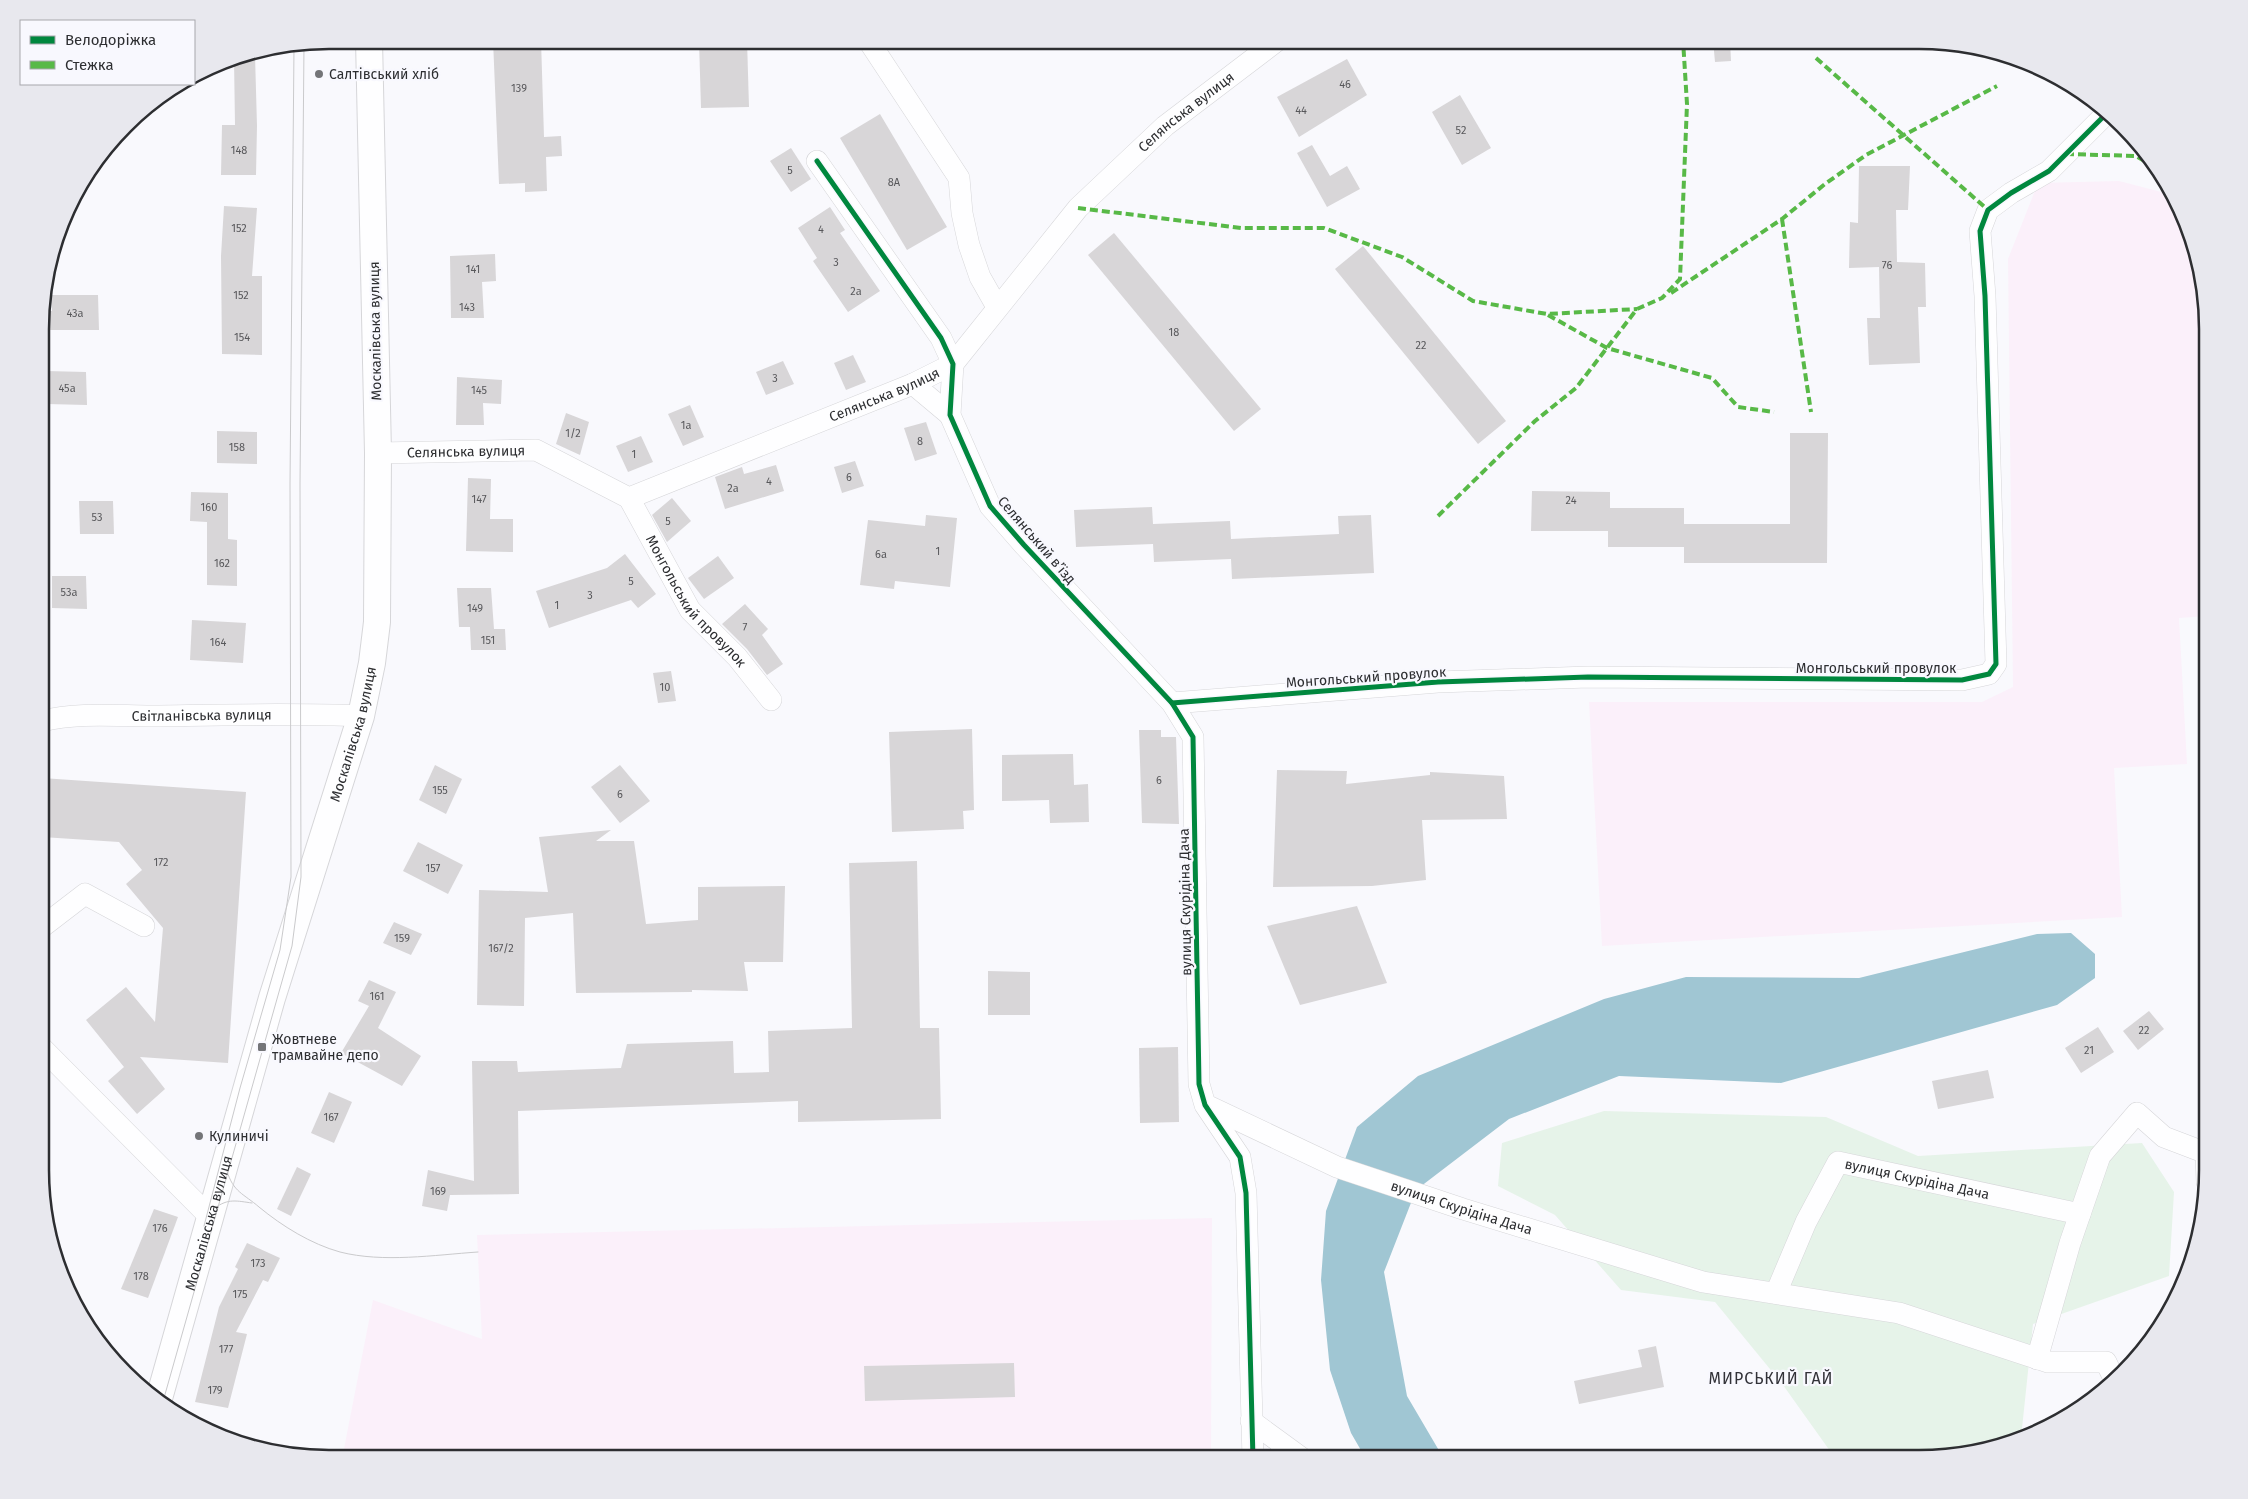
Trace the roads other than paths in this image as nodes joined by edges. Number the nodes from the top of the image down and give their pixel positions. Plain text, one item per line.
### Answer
1 (369, 49) edge
2 (874, 49) edge
3 (1266, 49) edge
4 (2103, 117) edge
5 (817, 161) dead end
6 (997, 307) junction
7 (954, 364) junction
8 (912, 384) junction
9 (950, 415) junction
10 (378, 453) junction
11 (628, 498) junction
12 (771, 700) dead end
13 (1172, 703) junction
14 (361, 716) junction
15 (49, 719) edge
16 (49, 922) edge
17 (144, 926) dead end
18 (49, 1055) edge
19 (1205, 1105) junction
20 (2199, 1151) edge
21 (207, 1214) dead end
22 (2080, 1214) junction
23 (1776, 1293) junction
24 (2037, 1359) junction
25 (2111, 1374) edge
26 (160, 1394) edge
27 (1251, 1421) junction
28 (1253, 1450) edge
29 (1291, 1450) edge

1 - 10 street, Москалівська вулиця
2 - 6 street
3 - 6 street, Селянська вулиця
4 - 13 street, Монгольський провулок
5 - 7 street
6 - 7 street, Селянська вулиця
7 - 8 street, Селянська вулиця
7 - 9 street, Селянський вʼїзд
8 - 9 street, Селянський вʼїзд
8 - 11 street, Селянська вулиця
9 - 13 street, Селянський вʼїзд
10 - 11 street, Селянська вулиця
10 - 14 street, Москалівська вулиця
11 - 12 street, Монгольський провулок
13 - 19 street, вулиця Скурідіна Дача
14 - 15 street, Світланівська вулиця
14 - 26 street, Москалівська вулиця
16 - 17 street
18 - 21 street
19 - 23 street, вулиця Скурідіна Дача
19 - 27 street
20 - 22 street
22 - 23 street, вулиця Скурідіна Дача
22 - 24 street
23 - 24 street, вулиця Скурідіна Дача
24 - 25 street, вулиця Скурідіна Дача
27 - 28 street
27 - 29 street

